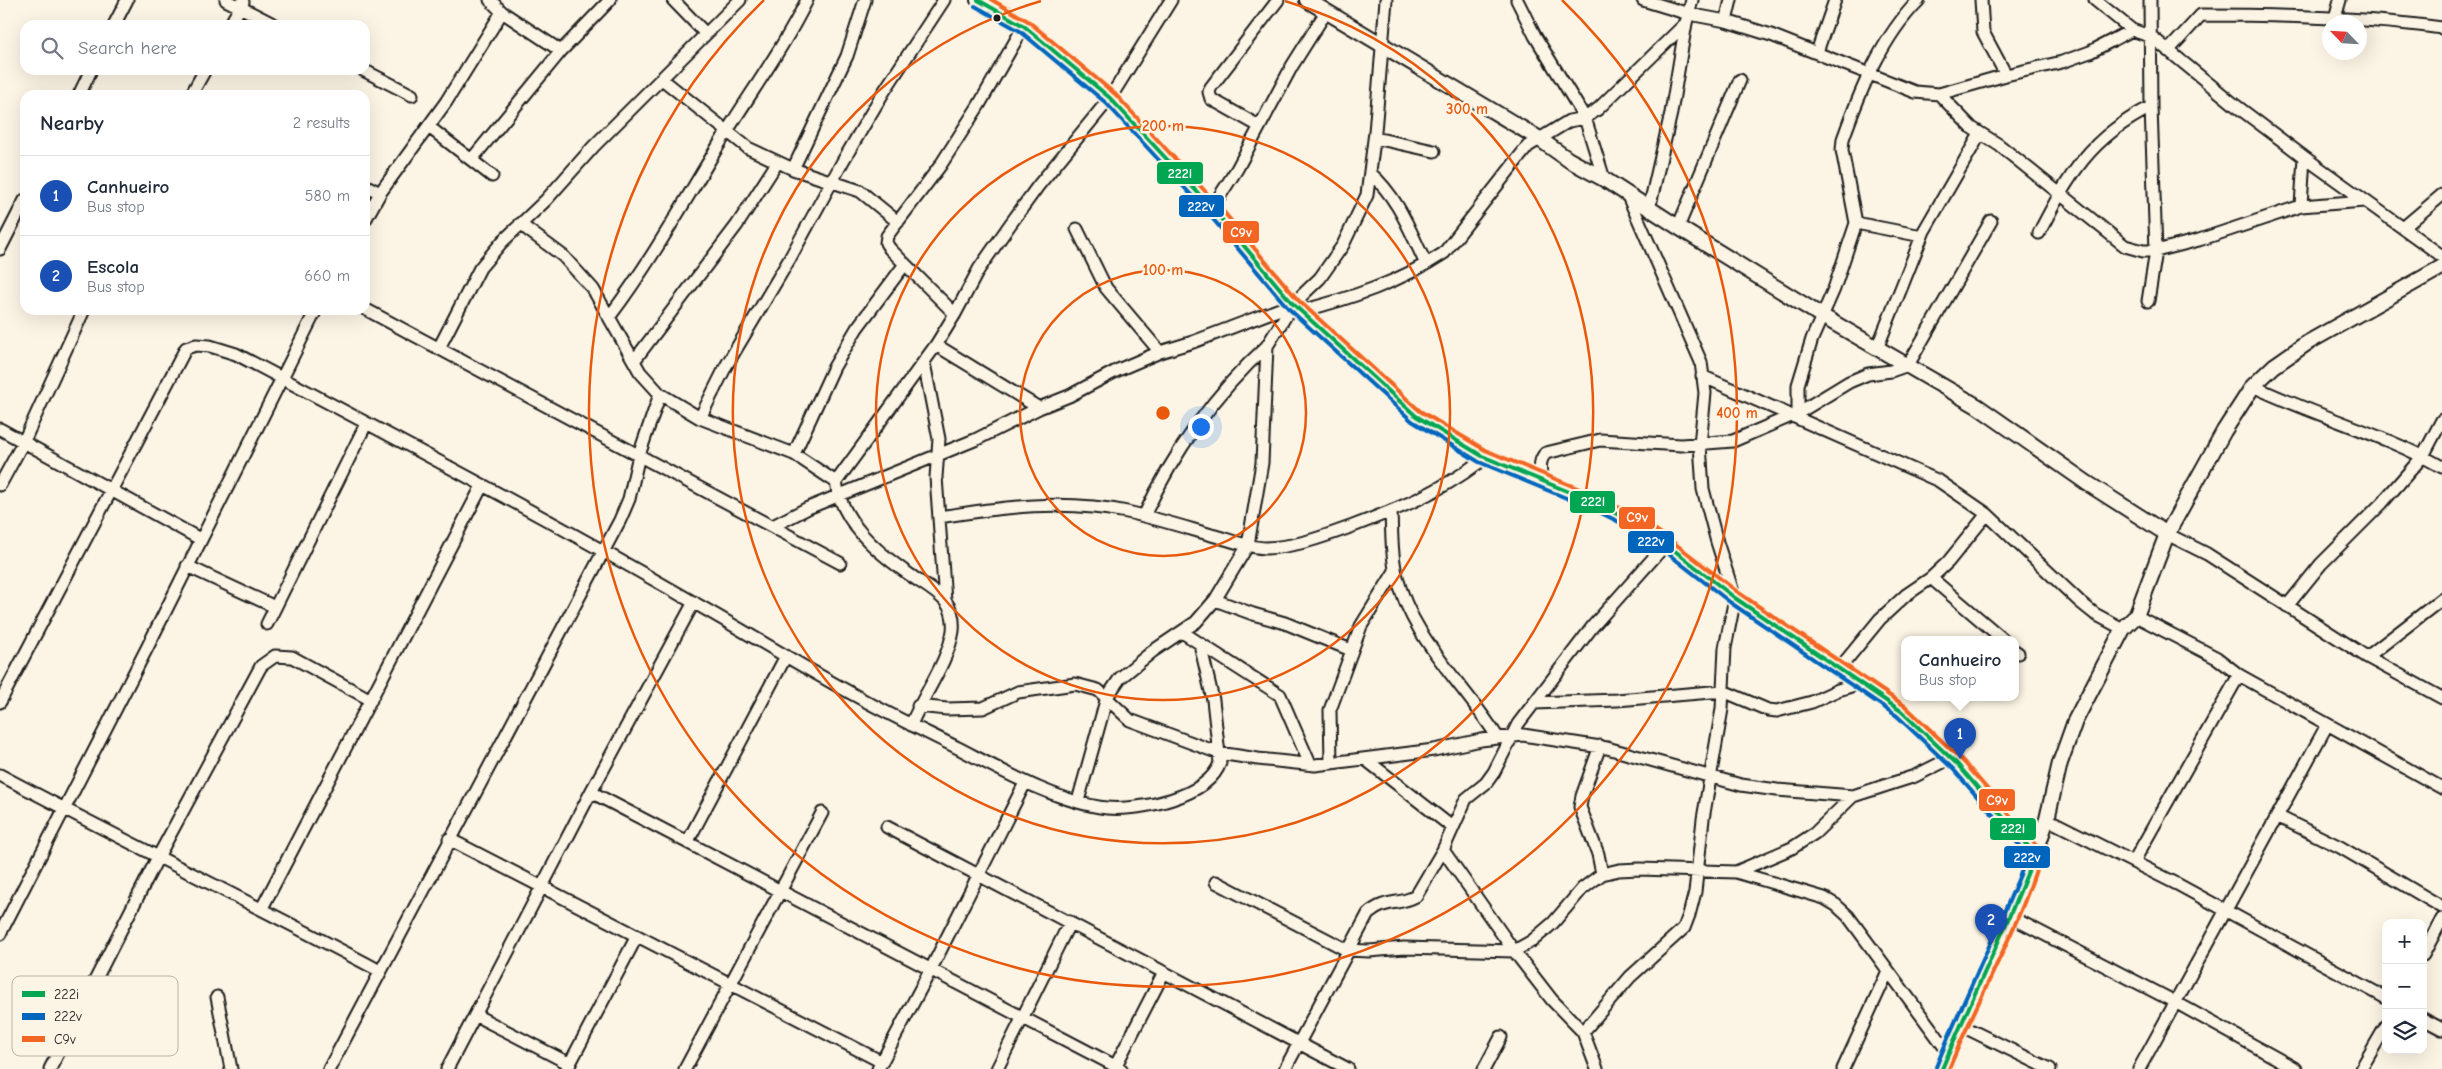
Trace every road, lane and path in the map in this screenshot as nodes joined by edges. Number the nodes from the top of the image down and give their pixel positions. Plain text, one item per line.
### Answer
1 (127, 0) edge
2 (226, 0) edge
3 (490, 0) edge
4 (610, 0) edge
5 (673, 0) edge
6 (740, 0) edge
7 (807, 0) edge
8 (866, 0) edge
9 (944, 0) edge
10 (979, 0) edge
11 (1172, 0) edge
12 (1278, 0) edge
13 (1307, 0) edge
14 (1386, 0) edge
15 (1517, 0) edge
16 (1643, 0) edge
17 (1692, 0) edge
18 (1731, 0) edge
19 (1835, 0) edge
20 (1919, 0) edge
21 (1981, 0) edge
22 (2095, 0) edge
23 (2150, 0) edge
24 (2340, 0) edge
25 (242, 3) edge
26 (502, 12) junction
27 (1326, 12) junction
28 (2336, 15) edge
29 (2322, 17) edge
30 (1687, 19) junction
31 (117, 20) edge
32 (233, 20) edge
33 (268, 20) edge
34 (1726, 21) junction
35 (2367, 21) edge
36 (1024, 26) junction
37 (2442, 28) edge
38 (2132, 30) junction
39 (705, 33) junction
40 (2152, 37) junction
41 (1382, 45) junction
42 (561, 51) junction
43 (2168, 51) junction
44 (1817, 52) junction
45 (1871, 73) junction
46 (370, 74) edge
47 (89, 75) edge
48 (203, 75) edge
49 (2006, 75) junction
50 (662, 79) junction
51 (1740, 80) dead end
52 (82, 90) edge
53 (195, 90) edge
54 (1939, 94) junction
55 (412, 95) dead end
56 (1110, 98) junction
57 (2151, 107) junction
58 (1584, 118) junction
59 (1259, 126) junction
60 (428, 127) junction
61 (727, 132) junction
62 (1980, 134) junction
63 (1375, 138) junction
64 (1538, 138) junction
65 (1434, 151) dead end
66 (2304, 157) junction
67 (472, 159) junction
68 (777, 162) junction
69 (793, 169) junction
70 (1370, 173) junction
71 (492, 176) dead end
72 (1604, 179) junction
73 (832, 181) junction
74 (370, 188) edge
75 (380, 193) junction
76 (2059, 193) junction
77 (2442, 195) edge
78 (1628, 196) junction
79 (2364, 200) junction
80 (2301, 206) junction
81 (1212, 208) junction
82 (1649, 209) junction
83 (20, 210) edge
84 (370, 211) edge
85 (1990, 221) dead end
86 (898, 222) junction
87 (1856, 223) junction
88 (520, 224) junction
89 (1678, 228) junction
90 (2404, 228) junction
91 (1077, 229) dead end
92 (2038, 233) dead end
93 (1922, 236) junction
94 (0, 249) edge
95 (2156, 251) junction
96 (2442, 256) edge
97 (905, 264) junction
98 (1426, 264) junction
99 (2442, 267) edge
100 (2148, 301) dead end
101 (1297, 308) junction
102 (370, 312) edge
103 (956, 314) junction
104 (82, 315) edge
105 (314, 315) edge
106 (610, 316) junction
107 (1822, 316) junction
108 (936, 345) junction
109 (1267, 346) junction
110 (1878, 346) junction
111 (439, 348) junction
112 (1160, 352) junction
113 (634, 361) junction
114 (924, 362) junction
115 (1908, 365) junction
116 (1702, 376) junction
117 (282, 378) junction
118 (2253, 386) junction
119 (660, 394) junction
120 (1039, 408) junction
121 (1796, 414) junction
122 (700, 418) junction
123 (2442, 420) edge
124 (366, 424) junction
125 (0, 429) edge
126 (24, 442) junction
127 (1700, 445) junction
128 (794, 454) junction
129 (639, 455) junction
130 (936, 456) junction
131 (1482, 456) junction
132 (2423, 456) junction
133 (2442, 467) edge
134 (1541, 479) junction
135 (836, 482) junction
136 (0, 486) edge
137 (482, 486) junction
138 (111, 488) junction
139 (838, 497) junction
140 (1391, 511) junction
141 (1987, 514) junction
142 (940, 516) junction
143 (1144, 516) junction
144 (773, 526) junction
145 (2167, 534) junction
146 (200, 539) junction
147 (1666, 544) junction
148 (1248, 545) junction
149 (603, 551) junction
150 (840, 563) dead end
151 (187, 566) junction
152 (1395, 571) junction
153 (1931, 578) junction
154 (1735, 598) junction
155 (2442, 599) edge
156 (1215, 600) junction
157 (694, 602) junction
158 (945, 602) junction
159 (2287, 606) junction
160 (275, 607) junction
161 (2136, 616) junction
162 (267, 624) dead end
163 (2123, 629) junction
164 (1182, 632) junction
165 (1999, 636) edge
166 (1200, 644) junction
167 (1351, 650) junction
168 (786, 656) junction
169 (2368, 657) junction
170 (1839, 669) junction
171 (2239, 675) junction
172 (1861, 683) junction
173 (1723, 691) junction
174 (1107, 697) junction
175 (2442, 698) edge
176 (371, 700) junction
177 (0, 702) edge
178 (1534, 702) junction
179 (918, 706) junction
180 (911, 724) junction
181 (2327, 725) junction
182 (1511, 736) junction
183 (1498, 738) junction
184 (1600, 746) junction
185 (1219, 753) junction
186 (1951, 758) junction
187 (1365, 759) junction
188 (1331, 763) junction
189 (1310, 764) junction
190 (0, 775) edge
191 (1710, 778) junction
192 (1025, 782) junction
193 (2442, 788) edge
194 (592, 792) junction
195 (1853, 796) junction
196 (1078, 801) junction
197 (65, 810) junction
198 (822, 813) dead end
199 (2277, 816) junction
200 (2047, 819) junction
201 (886, 827) dead end
202 (1452, 827) junction
203 (449, 839) junction
204 (688, 841) junction
205 (1443, 850) junction
206 (2035, 854) junction
207 (158, 857) junction
208 (2134, 862) junction
209 (1697, 871) junction
210 (1736, 872) junction
211 (980, 874) junction
212 (1602, 874) junction
213 (1216, 882) dead end
214 (542, 887) junction
215 (780, 890) junction
216 (2442, 907) edge
217 (262, 908) junction
218 (2225, 910) junction
219 (2011, 917) junction
220 (2442, 919) edge
221 (1070, 922) junction
222 (0, 934) edge
223 (637, 936) junction
224 (2427, 947) edge
225 (1347, 950) junction
226 (1514, 951) junction
227 (931, 969) junction
228 (1888, 970) junction
229 (380, 971) junction
230 (1164, 972) junction
231 (97, 976) edge
232 (731, 983) junction
233 (2382, 996) edge
234 (217, 997) dead end
235 (2175, 1002) junction
236 (475, 1015) junction
237 (1023, 1018) junction
238 (2427, 1020) edge
239 (1960, 1025) junction
240 (2442, 1029) edge
241 (1583, 1032) junction
242 (2382, 1033) edge
243 (1501, 1037) dead end
244 (1299, 1043) junction
245 (1949, 1053) junction
246 (57, 1056) edge
247 (880, 1065) edge
248 (568, 1067) edge
249 (687, 1068) edge
250 (1117, 1068) edge
251 (50, 1069) edge
252 (231, 1069) edge
253 (329, 1069) edge
254 (447, 1069) edge
255 (997, 1069) edge
256 (1285, 1069) edge
257 (1348, 1069) edge
258 (1484, 1069) edge
259 (1597, 1069) edge
260 (1843, 1069) edge
261 (1942, 1069) edge
262 (2050, 1069) edge
263 (2138, 1069) edge
264 (2296, 1069) edge
265 (2361, 1069) edge

1 - 31 street
2 - 25 street
3 - 26 street
4 - 42 street
5 - 39 street
6 - 39 street
7 - 61 street
8 - 69 street
9 - 73 street
10 - 36 street
11 - 56 street
12 - 59 street
13 - 27 street
14 - 41 street
15 - 58 street
16 - 30 street
17 - 30 street
18 - 34 street
19 - 44 street
20 - 45 street
21 - 49 street
22 - 38 street
23 - 40 street
24 - 28 street
25 - 32 street
25 - 33 street
26 - 42 street
26 - 60 street
27 - 41 street
27 - 59 street
29 - 43 street
30 - 34 street
30 - 58 street
30 - 82 street
34 - 44 street
35 - 37 street
36 - 56 street
36 - 86 street
38 - 40 street
38 - 49 street
39 - 50 street
40 - 43 street
40 - 57 street
41 - 63 street
41 - 64 street
42 - 67 street
43 - 66 street
44 - 45 street
45 - 54 street
45 - 87 street
46 - 55 street
47 - 52 street
48 - 53 street
49 - 54 street
50 - 61 street
50 - 88 street
51 - 89 street
54 - 62 street
56 - 81 street
56 - 103 street
57 - 76 street
57 - 95 street
58 - 64 street
58 - 72 street
59 - 81 street
60 - 67 street
60 - 75 street
61 - 68 street
61 - 106 street
62 - 76 street
62 - 93 street
63 - 65 street
63 - 70 street
64 - 72 street
64 - 98 street
66 - 79 street
66 - 80 street
67 - 71 street
68 - 69 street
68 - 113 street
69 - 73 street
70 - 98 street
70 - 101 street
72 - 78 street
73 - 86 street
73 - 122 street
74 - 75 street
75 - 84 street
76 - 92 street
76 - 95 street
77 - 90 street
78 - 82 street
78 - 116 street
79 - 80 street
79 - 90 street
80 - 95 street
81 - 101 street
82 - 89 street
83 - 94 street
85 - 115 street
86 - 97 street
87 - 93 street
87 - 107 street
88 - 106 street
88 - 111 street
89 - 107 street
90 - 96 street
91 - 112 street
93 - 110 street
95 - 100 street
97 - 103 street
97 - 128 street
98 - 101 street
99 - 118 street
101 - 109 street
101 - 112 street
101 - 131 street
102 - 111 street
103 - 108 street
104 - 126 street
105 - 117 street
106 - 113 street
107 - 110 street
107 - 121 street
108 - 114 street
108 - 120 street
109 - 143 street
109 - 148 street
110 - 115 street
111 - 129 street
112 - 120 street
113 - 119 street
114 - 130 street
114 - 135 street
115 - 121 street
115 - 145 street
116 - 121 street
116 - 127 street
117 - 124 street
117 - 138 street
117 - 146 street
118 - 132 street
118 - 145 street
119 - 122 street
119 - 129 street
120 - 130 street
121 - 127 street
121 - 141 street
122 - 128 street
123 - 132 street
124 - 137 street
124 - 160 street
125 - 126 street
126 - 136 street
126 - 138 street
127 - 134 street
127 - 154 street
128 - 135 street
129 - 144 street
129 - 149 street
130 - 139 street
130 - 142 street
131 - 134 street
131 - 140 street
132 - 133 street
132 - 159 street
134 - 147 street
135 - 139 street
137 - 149 street
137 - 176 street
138 - 146 street
138 - 177 street
139 - 144 street
139 - 158 street
140 - 148 street
140 - 152 street
141 - 153 street
141 - 163 street
142 - 143 street
142 - 158 street
143 - 148 street
144 - 150 street
145 - 159 street
145 - 161 street
146 - 151 street
147 - 154 street
147 - 178 street
148 - 156 street
149 - 157 street
149 - 203 street
151 - 160 street
151 - 197 street
152 - 167 street
152 - 183 street
153 - 165 street
153 - 170 street
154 - 170 street
154 - 173 street
155 - 169 street
156 - 164 street
156 - 167 street
157 - 168 street
157 - 194 street
158 - 179 street
159 - 169 street
160 - 162 street
161 - 163 street
161 - 171 street
163 - 200 street
164 - 166 street
164 - 174 street
166 - 185 street
166 - 189 street
167 - 188 street
168 - 180 street
168 - 204 street
169 - 175 street
170 - 172 street
171 - 181 street
171 - 208 street
172 - 173 street
172 - 186 street
173 - 178 street
173 - 191 street
174 - 179 street
174 - 185 street
174 - 196 street
176 - 207 street
176 - 217 street
178 - 182 street
179 - 180 street
180 - 192 street
181 - 193 street
181 - 199 street
182 - 183 street
182 - 184 street
182 - 202 street
183 - 187 street
184 - 191 street
184 - 212 street
185 - 189 street
185 - 196 street
186 - 195 street
186 - 206 street
187 - 188 street
187 - 202 street
188 - 189 street
190 - 197 street
191 - 195 street
191 - 209 street
192 - 196 street
192 - 211 street
194 - 204 street
194 - 214 street
195 - 210 street
197 - 207 street
197 - 222 street
198 - 215 street
199 - 216 street
199 - 218 street
200 - 206 street
200 - 208 street
201 - 211 street
202 - 205 street
203 - 214 street
203 - 229 street
204 - 215 street
205 - 225 street
205 - 226 street
206 - 219 street
207 - 217 street
207 - 231 street
208 - 218 street
209 - 210 street
209 - 212 street
209 - 241 street
210 - 228 street
211 - 221 street
211 - 227 street
212 - 226 street
213 - 225 street
214 - 223 street
214 - 236 street
215 - 227 street
215 - 232 street
217 - 229 street
218 - 233 street
218 - 235 street
219 - 235 street
219 - 239 street
220 - 224 street
221 - 230 street
221 - 237 street
223 - 232 street
223 - 248 street
225 - 226 street
225 - 244 street
226 - 241 street
227 - 237 street
227 - 247 street
228 - 245 street
228 - 260 street
229 - 253 street
230 - 244 street
230 - 250 street
232 - 247 street
232 - 249 street
234 - 252 street
235 - 263 street
235 - 264 street
236 - 248 street
236 - 254 street
237 - 250 street
237 - 255 street
238 - 240 street
239 - 245 street
239 - 262 street
241 - 259 street
242 - 265 street
243 - 258 street
244 - 256 street
244 - 257 street
245 - 261 street
246 - 251 street

